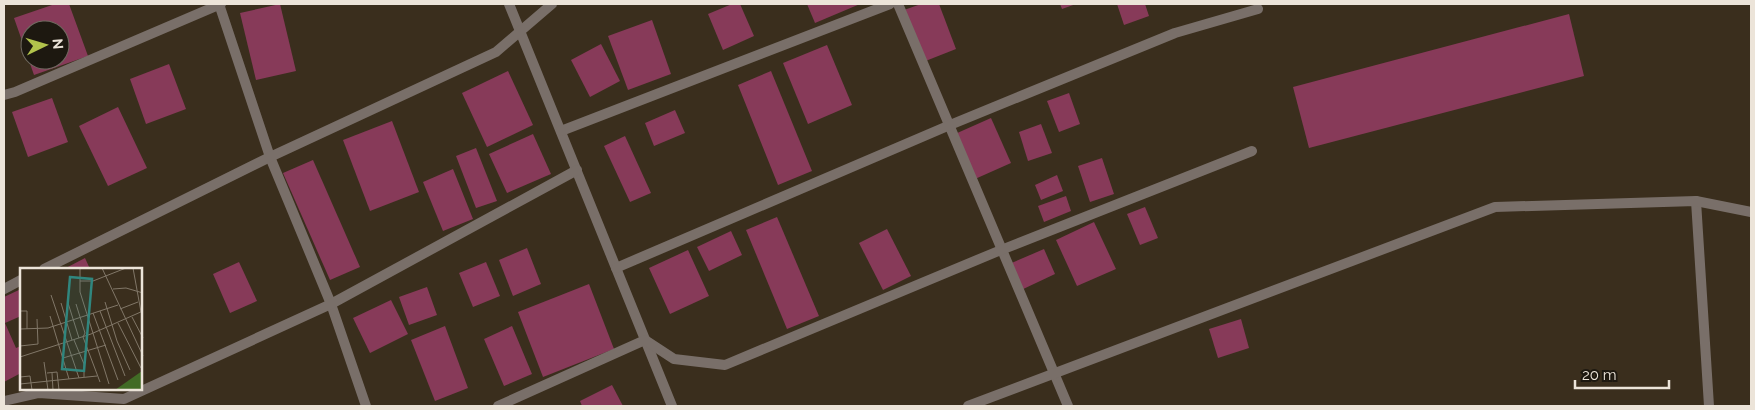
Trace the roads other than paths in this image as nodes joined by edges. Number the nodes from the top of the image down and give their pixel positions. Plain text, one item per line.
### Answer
1 (220, 4) edge
2 (509, 4) edge
3 (552, 4) edge
4 (890, 4) edge
5 (898, 4) edge
6 (1258, 9) dead end
7 (520, 32) junction
8 (4, 94) edge
9 (950, 125) junction
10 (561, 131) junction
11 (1252, 152) dead end
12 (270, 158) junction
13 (577, 170) junction
14 (1696, 200) junction
15 (1751, 212) edge
16 (1001, 250) junction
17 (46, 268) edge
18 (616, 268) junction
19 (20, 281) edge
20 (4, 289) edge
21 (330, 304) junction
22 (645, 340) junction
23 (1054, 374) junction
24 (4, 401) edge
25 (366, 406) edge
26 (498, 406) edge
27 (672, 406) edge
28 (968, 406) edge
29 (1068, 406) edge
30 (1709, 406) edge

1 - 8 street
1 - 12 street
2 - 7 street
3 - 7 street
4 - 10 street
5 - 9 street
6 - 9 street
7 - 10 street
7 - 12 street
9 - 16 street
9 - 18 street
10 - 13 street
11 - 16 street
12 - 17 street
12 - 21 street
13 - 18 street
13 - 21 street
14 - 15 street
14 - 23 street
14 - 30 street
16 - 22 street
16 - 23 street
18 - 22 street
19 - 20 street
21 - 24 street
21 - 25 street
22 - 26 street
22 - 27 street
23 - 28 street
23 - 29 street

